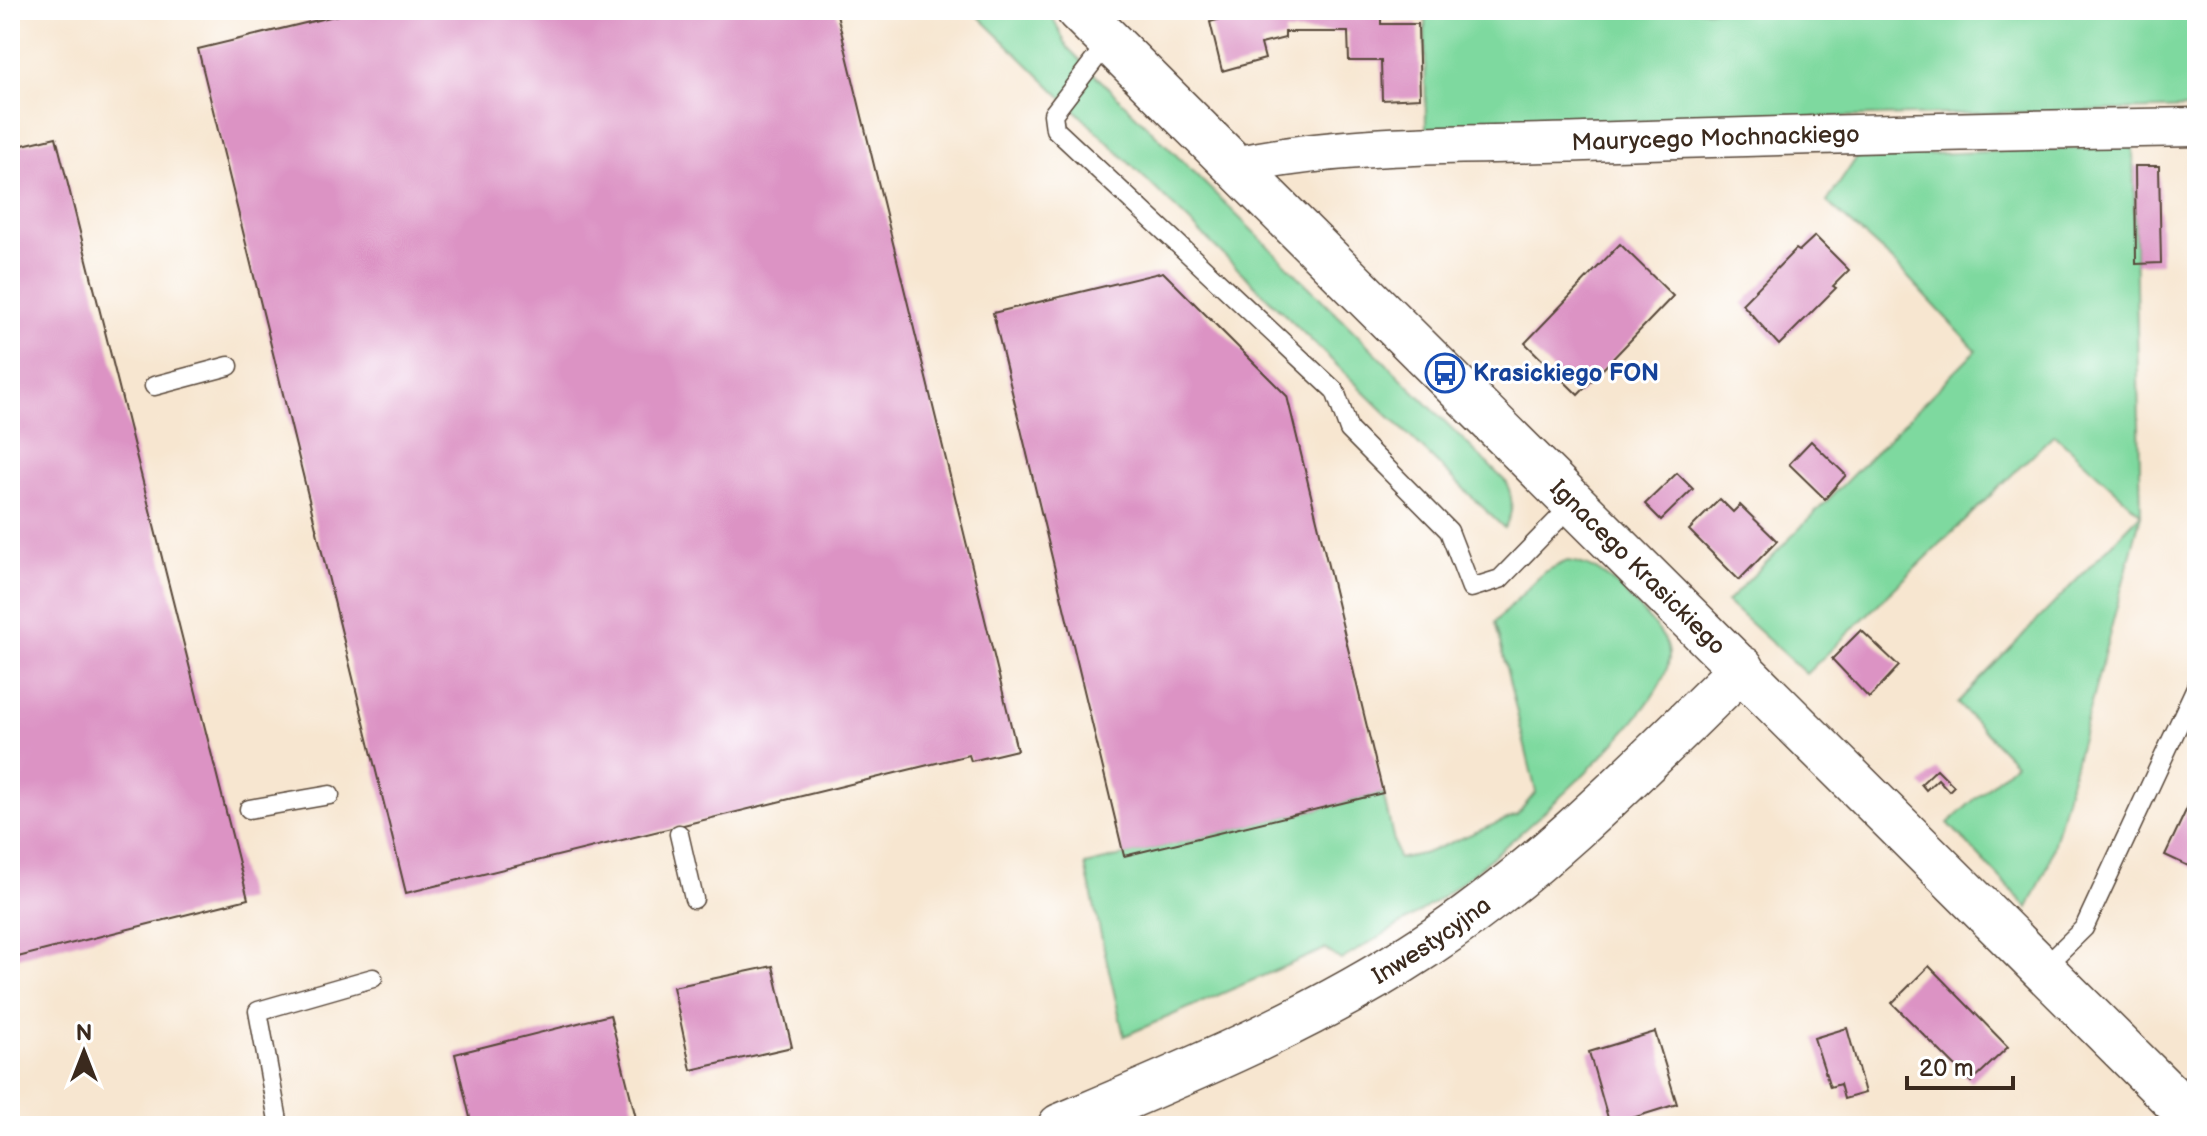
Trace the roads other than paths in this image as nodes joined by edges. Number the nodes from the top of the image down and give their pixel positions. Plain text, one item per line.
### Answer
1 (1078, 10) edge
2 (1109, 41) junction
3 (2197, 127) edge
4 (1235, 166) junction
5 (229, 366) dead end
6 (154, 386) dead end
7 (1574, 503) junction
8 (1742, 668) junction
9 (2197, 685) edge
10 (330, 795) dead end
11 (249, 809) dead end
12 (679, 834) dead end
13 (694, 899) dead end
14 (2042, 969) junction
15 (373, 978) dead end
16 (2197, 1123) edge
17 (279, 1126) edge
18 (1060, 1126) edge

1 - 2 street, Ignacego Krasickiego
2 - 4 street, Ignacego Krasickiego
2 - 7 lane
3 - 4 street, Maurycego Mochnackiego
4 - 7 street, Ignacego Krasickiego
5 - 6 lane
7 - 8 street, Ignacego Krasickiego
8 - 14 street, Ignacego Krasickiego
8 - 18 street, Inwestycyjna
9 - 14 lane
10 - 11 lane
12 - 13 lane
14 - 16 street, Ignacego Krasickiego
15 - 17 lane

